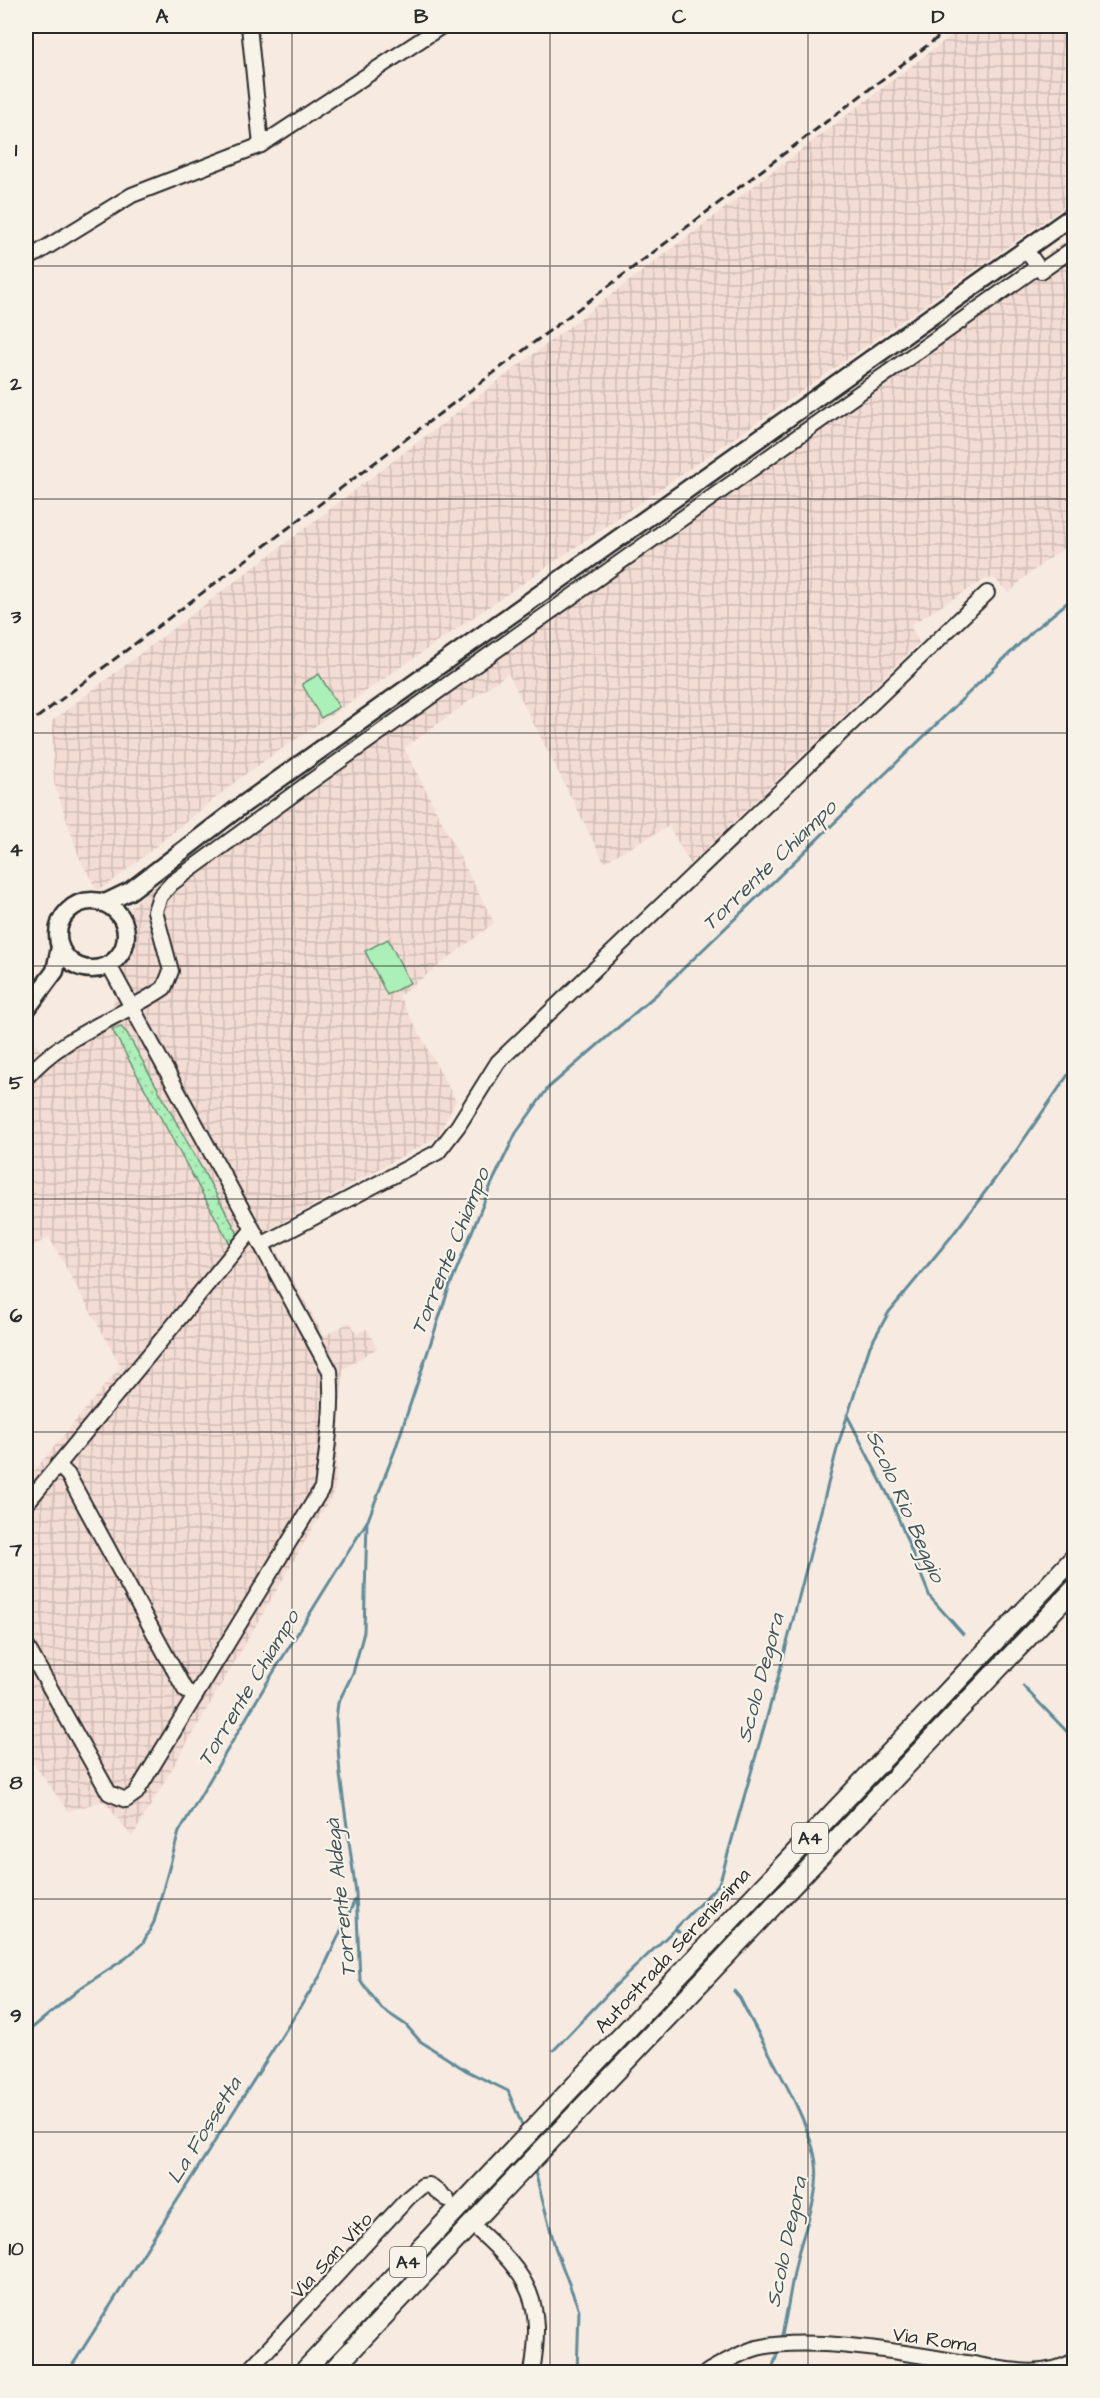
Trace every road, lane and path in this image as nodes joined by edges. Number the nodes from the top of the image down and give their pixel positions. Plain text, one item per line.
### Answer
1 (249, 26) edge
2 (442, 26) edge
3 (261, 145) junction
4 (1074, 215) edge
5 (1074, 248) edge
6 (1026, 250) junction
7 (26, 260) edge
8 (1037, 267) junction
9 (987, 593) dead end
10 (152, 873) junction
11 (105, 903) junction
12 (122, 918) junction
13 (60, 947) junction
14 (109, 965) junction
15 (84, 968) junction
16 (46, 986) junction
17 (132, 1008) junction
18 (26, 1010) edge
19 (26, 1078) edge
20 (252, 1230) junction
21 (261, 1245) junction
22 (58, 1465) junction
23 (26, 1504) edge
24 (1074, 1558) edge
25 (1074, 1588) edge
26 (26, 1645) edge
27 (195, 1696) junction
28 (447, 2199) dead end
29 (478, 2230) dead end
30 (1074, 2361) edge
31 (248, 2373) edge
32 (303, 2373) edge
33 (332, 2373) edge
34 (532, 2373) edge
35 (707, 2373) edge

1 - 3 street
2 - 3 street
3 - 7 street
4 - 6 main road
5 - 8 street
6 - 8 street
6 - 10 main road
8 - 17 street
9 - 21 street
10 - 11 main road
10 - 12 main road
11 - 12 main road
11 - 13 main road
12 - 14 main road
13 - 15 main road
13 - 16 main road
14 - 15 main road
14 - 17 street
15 - 16 main road
16 - 18 main road
17 - 19 street
17 - 20 street
20 - 21 street
20 - 22 street
21 - 27 street
22 - 23 street
22 - 27 street
24 - 32 highway, Autostrada Serenissima / A4
25 - 33 highway, A4
26 - 27 street
28 - 31 street, Via San Vito
29 - 34 street
30 - 35 street, Via Roma

